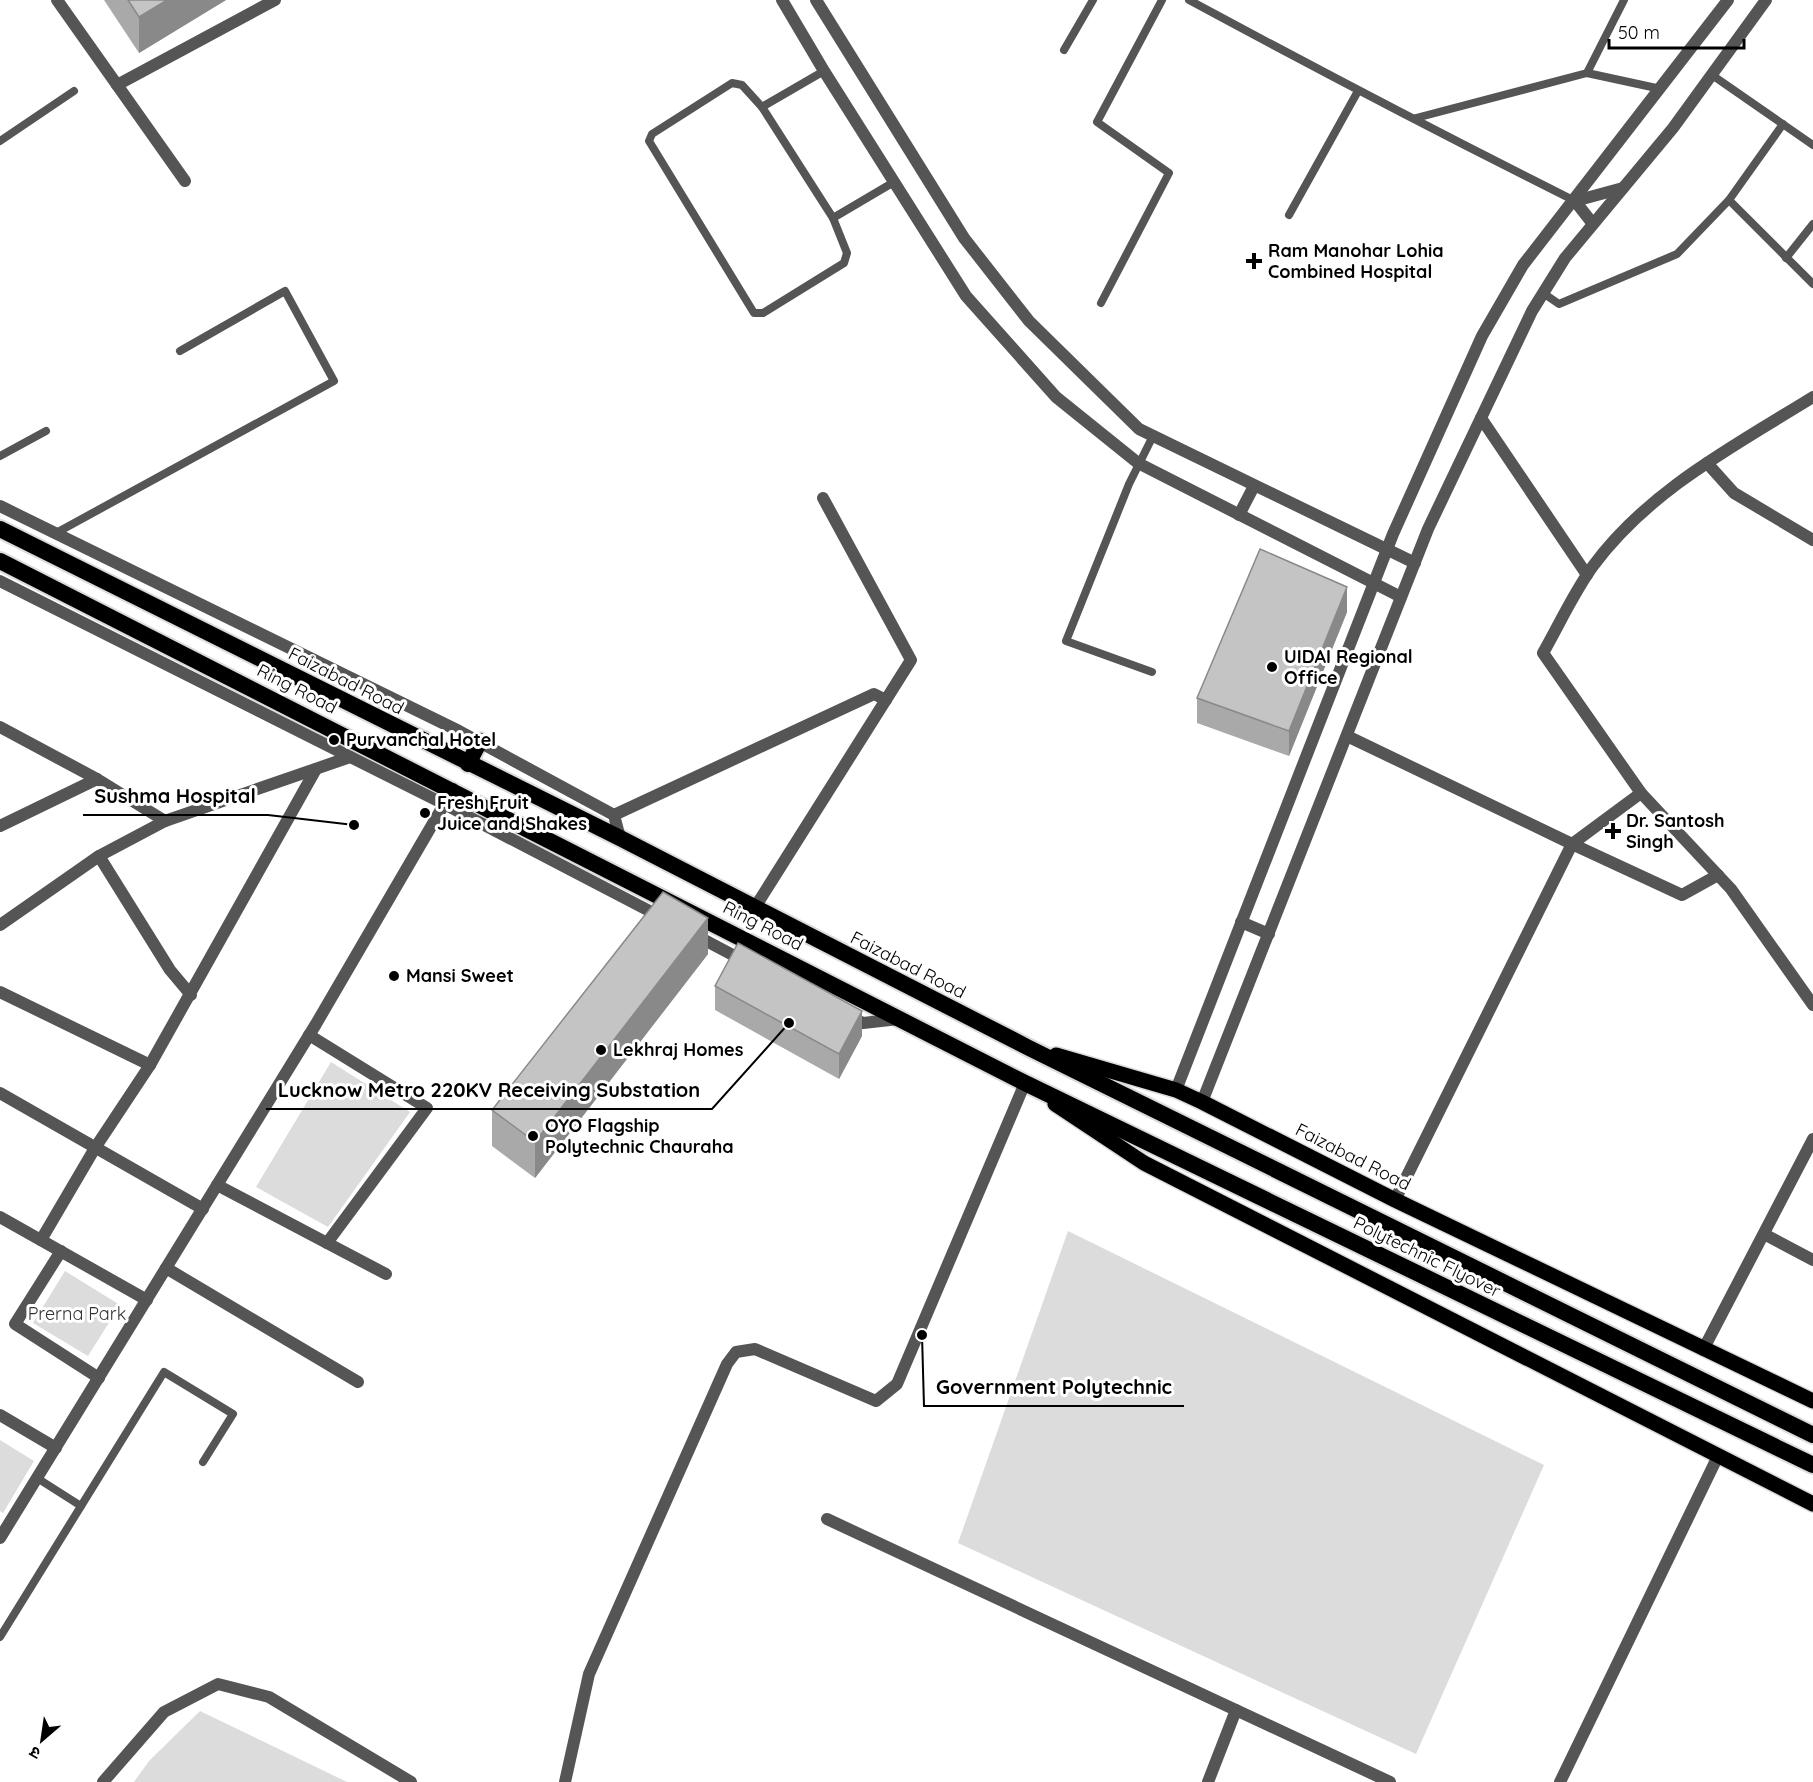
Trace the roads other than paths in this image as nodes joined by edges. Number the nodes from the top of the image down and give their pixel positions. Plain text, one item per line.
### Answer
1 (57, 0) edge
2 (275, 0) edge
3 (782, 0) edge
4 (816, 0) edge
5 (1093, 0) edge
6 (1162, 0) edge
7 (1189, 0) edge
8 (1624, 0) edge
9 (1728, 0) edge
10 (1766, 0) edge
11 (1064, 50) dead end
12 (824, 71) junction
13 (1587, 73) junction
14 (1712, 75) junction
15 (117, 85) junction
16 (1661, 89) junction
17 (74, 91) dead end
18 (1358, 91) junction
19 (762, 107) junction
20 (1416, 118) junction
21 (1783, 124) junction
22 (0, 141) edge
23 (1813, 145) edge
24 (185, 181) dead end
25 (894, 182) junction
26 (1623, 188) junction
27 (1729, 200) junction
28 (1575, 201) junction
29 (1288, 215) dead end
30 (833, 218) junction
31 (1593, 224) junction
32 (1813, 224) edge
33 (1786, 258) junction
34 (1813, 284) edge
35 (1543, 293) junction
36 (1101, 303) dead end
37 (180, 351) dead end
38 (1813, 397) edge
39 (1481, 418) junction
40 (46, 431) dead end
41 (1153, 436) junction
42 (0, 456) edge
43 (1138, 463) junction
44 (1707, 463) junction
45 (1254, 486) junction
46 (823, 498) dead end
47 (0, 506) edge
48 (1239, 515) junction
49 (0, 529) edge
50 (56, 533) junction
51 (1813, 540) edge
52 (1387, 549) junction
53 (0, 561) edge
54 (1415, 563) junction
55 (1587, 575) junction
56 (0, 581) edge
57 (1373, 583) junction
58 (1401, 597) junction
59 (1152, 672) dead end
60 (886, 700) junction
61 (0, 727) edge
62 (1347, 736) junction
63 (480, 741) junction
64 (350, 757) junction
65 (468, 764) junction
66 (316, 769) junction
67 (97, 779) junction
68 (1641, 793) junction
69 (449, 796) junction
70 (614, 815) junction
71 (165, 821) junction
72 (0, 826) edge
73 (620, 838) junction
74 (1572, 844) junction
75 (99, 856) junction
76 (1718, 875) junction
77 (754, 909) junction
78 (1241, 922) junction
79 (0, 925) edge
80 (1269, 934) junction
81 (759, 968) edge
82 (0, 992) edge
83 (191, 995) junction
84 (1813, 1005) edge
85 (842, 1012) edge
86 (900, 1018) junction
87 (309, 1035) junction
88 (1029, 1048) junction
89 (150, 1065) junction
90 (1025, 1083) junction
91 (1176, 1090) junction
92 (0, 1093) edge
93 (1203, 1102) junction
94 (1813, 1139) edge
95 (95, 1148) junction
96 (217, 1185) junction
97 (1395, 1200) junction
98 (202, 1209) junction
99 (0, 1217) edge
100 (1764, 1234) junction
101 (41, 1240) junction
102 (327, 1243) junction
103 (61, 1251) junction
104 (1813, 1260) edge
105 (166, 1268) junction
106 (386, 1274) dead end
107 (147, 1300) junction
108 (1703, 1350) junction
109 (99, 1378) junction
110 (358, 1382) dead end
111 (1813, 1401) edge
112 (0, 1415) edge
113 (1813, 1435) edge
114 (56, 1448) junction
115 (1718, 1456) junction
116 (203, 1462) dead end
117 (1813, 1465) edge
118 (37, 1478) junction
119 (1813, 1504) edge
120 (81, 1506) junction
121 (827, 1519) dead end
122 (0, 1537) edge
123 (0, 1637) edge
124 (1236, 1710) junction
125 (103, 1782) edge
126 (411, 1782) edge
127 (565, 1782) edge
128 (1208, 1782) edge
129 (1390, 1782) edge
130 (1560, 1782) edge

1 - 15 street
2 - 15 street
3 - 12 street
4 - 41 street
5 - 11 lane
6 - 36 lane
7 - 18 lane
8 - 13 lane
9 - 16 street
10 - 14 street
12 - 19 lane
12 - 25 street
13 - 16 lane
13 - 20 lane
14 - 21 lane
14 - 26 street
15 - 24 street
16 - 28 street
17 - 22 lane
18 - 20 lane
18 - 29 lane
19 - 30 lane
19 - 30 lane
20 - 28 lane
21 - 23 lane
21 - 27 lane
25 - 30 lane
25 - 43 street
26 - 28 street
26 - 31 street
27 - 33 lane
27 - 35 lane
28 - 31 street
28 - 52 street
31 - 35 street
32 - 33 lane
33 - 34 lane
35 - 39 street
37 - 50 lane
38 - 44 street
39 - 54 street
39 - 55 street
40 - 42 lane
41 - 43 lane
41 - 45 street
43 - 48 street
43 - 59 lane
44 - 51 street
44 - 55 street
45 - 48 street
45 - 52 street
46 - 60 street
47 - 50 street
48 - 57 street
49 - 65 highway, Faizabad Road
50 - 63 street
52 - 54 street
52 - 57 street
53 - 69 highway, Ring Road
54 - 58 street
55 - 68 street
56 - 64 street
57 - 58 street
57 - 78 street
58 - 62 street
60 - 70 street
60 - 77 street
61 - 67 street
62 - 74 street
62 - 80 street
63 - 65 highway
63 - 70 street
64 - 66 street
64 - 69 street
65 - 73 highway, Faizabad Road
66 - 71 street
66 - 83 street
67 - 71 street
67 - 72 street
68 - 74 street
68 - 76 street
69 - 81 street
69 - 86 highway, Ring Road
69 - 87 street
70 - 73 street
71 - 75 street
73 - 77 highway, Faizabad Road
74 - 76 street
74 - 97 street
75 - 79 street
75 - 83 street
76 - 84 street
77 - 88 highway, Faizabad Road
78 - 80 street
78 - 91 street
80 - 93 street
82 - 89 street
83 - 89 street
85 - 86 street
86 - 90 highway, Ring Road
87 - 96 street
87 - 102 street
88 - 91 main road, Faizabad Road
88 - 113 highway, Polytechnic Flyover
89 - 95 street
90 - 115 main road
90 - 117 highway, Polytechnic Flyover
90 - 127 street
91 - 93 main road, Faizabad Road
92 - 95 street
93 - 97 main road, Faizabad Road
94 - 100 street
95 - 98 street
95 - 101 street
96 - 98 street
96 - 102 street
97 - 108 main road, Faizabad Road
98 - 105 street
99 - 101 street
100 - 104 street
100 - 108 street
101 - 103 street
102 - 106 street
103 - 107 street
103 - 109 street
105 - 107 street
105 - 110 street
107 - 109 street
108 - 111 main road, Faizabad Road
109 - 114 street
112 - 114 street
114 - 118 street
115 - 119 main road
115 - 130 street
116 - 120 lane
118 - 120 lane
118 - 122 street
120 - 123 lane
121 - 124 street
124 - 128 street
124 - 129 street
125 - 126 street

